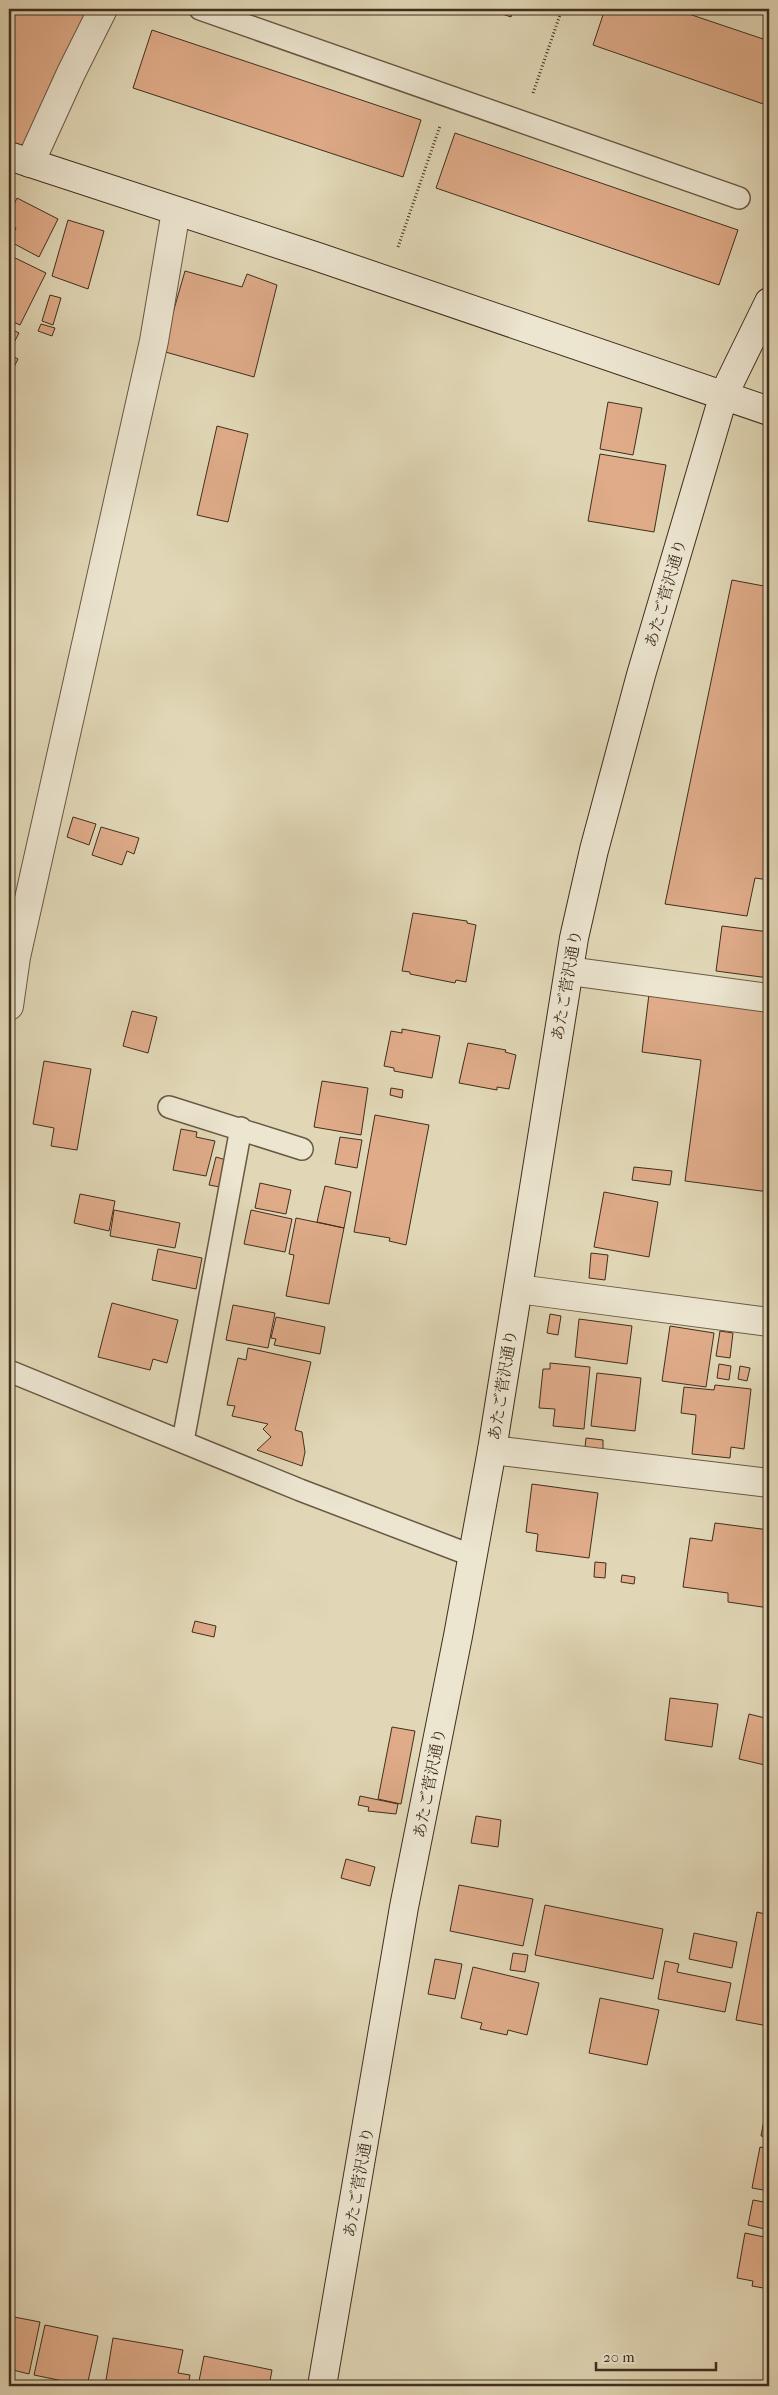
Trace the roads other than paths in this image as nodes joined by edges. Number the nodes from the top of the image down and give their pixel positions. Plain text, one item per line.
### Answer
1 (103, 9) edge
2 (200, 9) edge
3 (20, 160) edge
4 (739, 198) dead end
5 (176, 211) junction
6 (769, 302) edge
7 (724, 394) junction
8 (769, 411) edge
9 (569, 971) junction
10 (769, 998) edge
11 (9, 1006) edge
12 (169, 1107) dead end
13 (241, 1128) junction
14 (302, 1149) dead end
15 (518, 1289) junction
16 (769, 1322) edge
17 (9, 1371) edge
18 (183, 1441) junction
19 (492, 1450) junction
20 (769, 1483) edge
21 (473, 1556) junction
22 (322, 2386) edge

1 - 3 street
2 - 4 lane
3 - 5 street
5 - 7 street
5 - 11 street
6 - 7 street, あたご菅沢通り
7 - 8 street
7 - 9 street, あたご菅沢通り
9 - 10 street
9 - 15 street, あたご菅沢通り
12 - 13 lane
13 - 14 lane
13 - 18 lane
15 - 16 street
15 - 19 street, あたご菅沢通り
17 - 18 lane
18 - 21 lane
19 - 20 street
19 - 21 street, あたご菅沢通り
21 - 22 street, あたご菅沢通り

